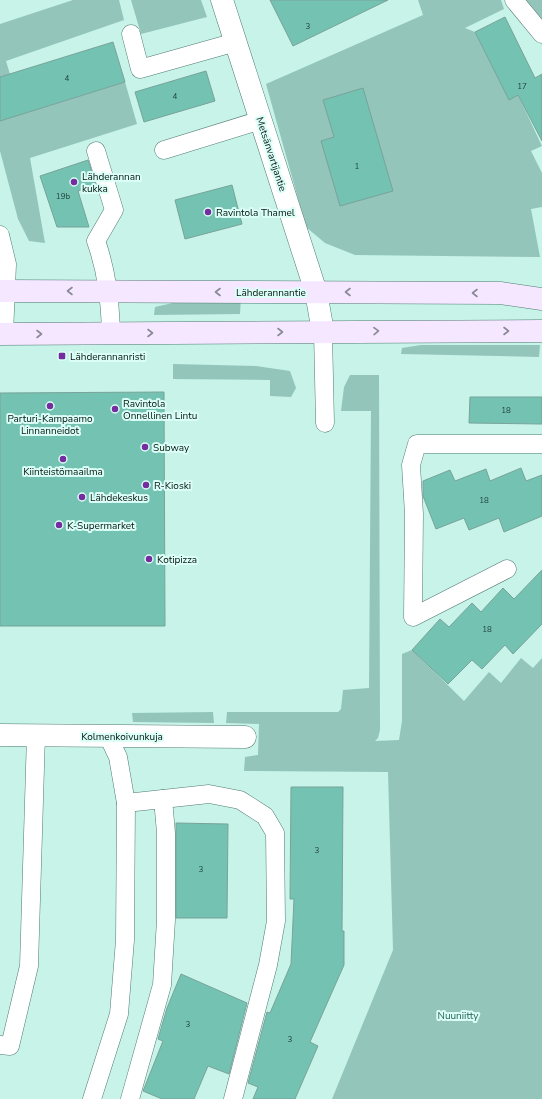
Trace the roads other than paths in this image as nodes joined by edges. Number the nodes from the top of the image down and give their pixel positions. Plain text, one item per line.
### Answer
1 (514, 0) edge
2 (225, 1) edge
3 (131, 34) dead end
4 (542, 34) edge
5 (236, 42) junction
6 (261, 120) junction
7 (164, 150) dead end
8 (96, 151) dead end
9 (0, 235) edge
10 (3, 291) edge
11 (109, 292) junction
12 (316, 292) junction
13 (542, 299) edge
14 (542, 331) edge
15 (323, 332) junction
16 (111, 333) junction
17 (2, 334) edge
18 (325, 423) dead end
19 (542, 444) edge
20 (507, 569) dead end
21 (0, 735) edge
22 (36, 736) junction
23 (108, 736) junction
24 (244, 738) dead end
25 (163, 799) junction
26 (126, 803) junction
27 (0, 1046) edge
28 (92, 1099) edge
29 (130, 1099) edge
30 (233, 1099) edge

1 - 4 lane
2 - 5 street, Metsänvartijantie
3 - 5 lane
5 - 6 street, Metsänvartijantie
6 - 7 lane
6 - 12 street, Metsänvartijantie
8 - 11 lane
9 - 10 lane
11 -> 10 main road, Lähderannantie
10 - 17 lane
12 -> 11 main road, Lähderannantie
11 - 16 lane
13 -> 12 main road, Lähderannantie
12 - 15 street, Metsänvartijantie
15 -> 14 main road
16 -> 15 main road
15 - 18 lane
17 -> 16 main road
19 - 20 lane
21 - 22 street, Kolmenkoivunkuja
22 - 23 street, Kolmenkoivunkuja
22 - 27 lane
23 - 24 street, Kolmenkoivunkuja
23 - 26 lane
25 - 26 lane
25 - 29 lane
25 - 30 lane
26 - 28 lane

